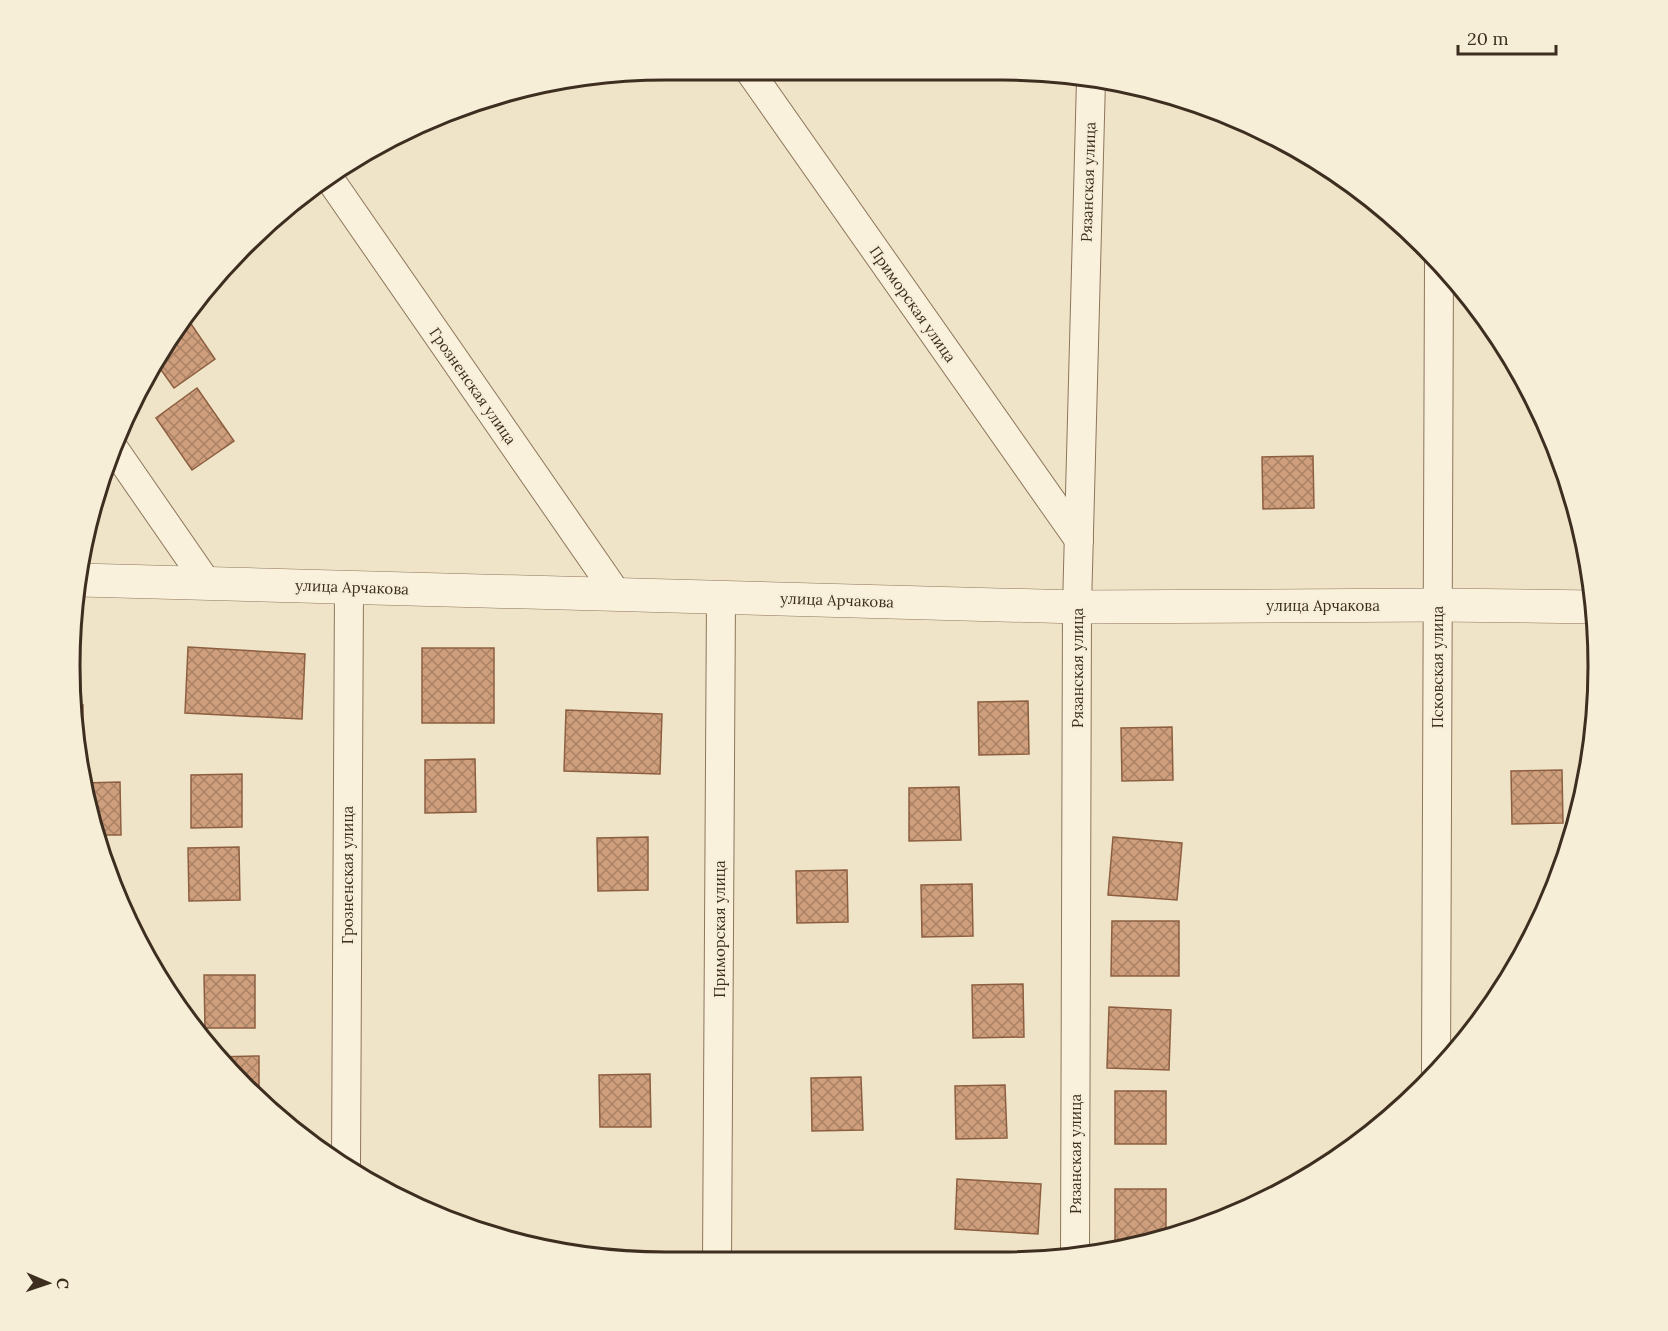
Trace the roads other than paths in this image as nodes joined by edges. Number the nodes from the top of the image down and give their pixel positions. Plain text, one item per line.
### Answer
1 (755, 79) edge
2 (1091, 87) edge
3 (333, 183) edge
4 (1439, 275) edge
5 (119, 455) edge
6 (1079, 540) junction
7 (86, 580) edge
8 (207, 583) junction
9 (349, 587) junction
10 (617, 594) junction
11 (721, 597) junction
12 (1438, 605) junction
13 (1077, 607) junction
14 (1585, 607) edge
15 (1436, 1059) edge
16 (346, 1157) edge
17 (1075, 1246) edge
18 (717, 1252) edge

1 - 6 street, Приморская улица
2 - 6 street, Рязанская улица
3 - 10 street, Грозненская улица
4 - 12 street, Псковская улица
5 - 8 street
6 - 13 street, Рязанская улица
7 - 8 street, улица Арчакова
8 - 9 street, улица Арчакова
9 - 10 street, улица Арчакова
9 - 16 street, Грозненская улица
10 - 11 street, улица Арчакова
11 - 13 street, улица Арчакова
11 - 18 street, Приморская улица
12 - 13 street, улица Арчакова
12 - 14 street, улица Арчакова
12 - 15 street, Псковская улица
13 - 17 street, Рязанская улица

